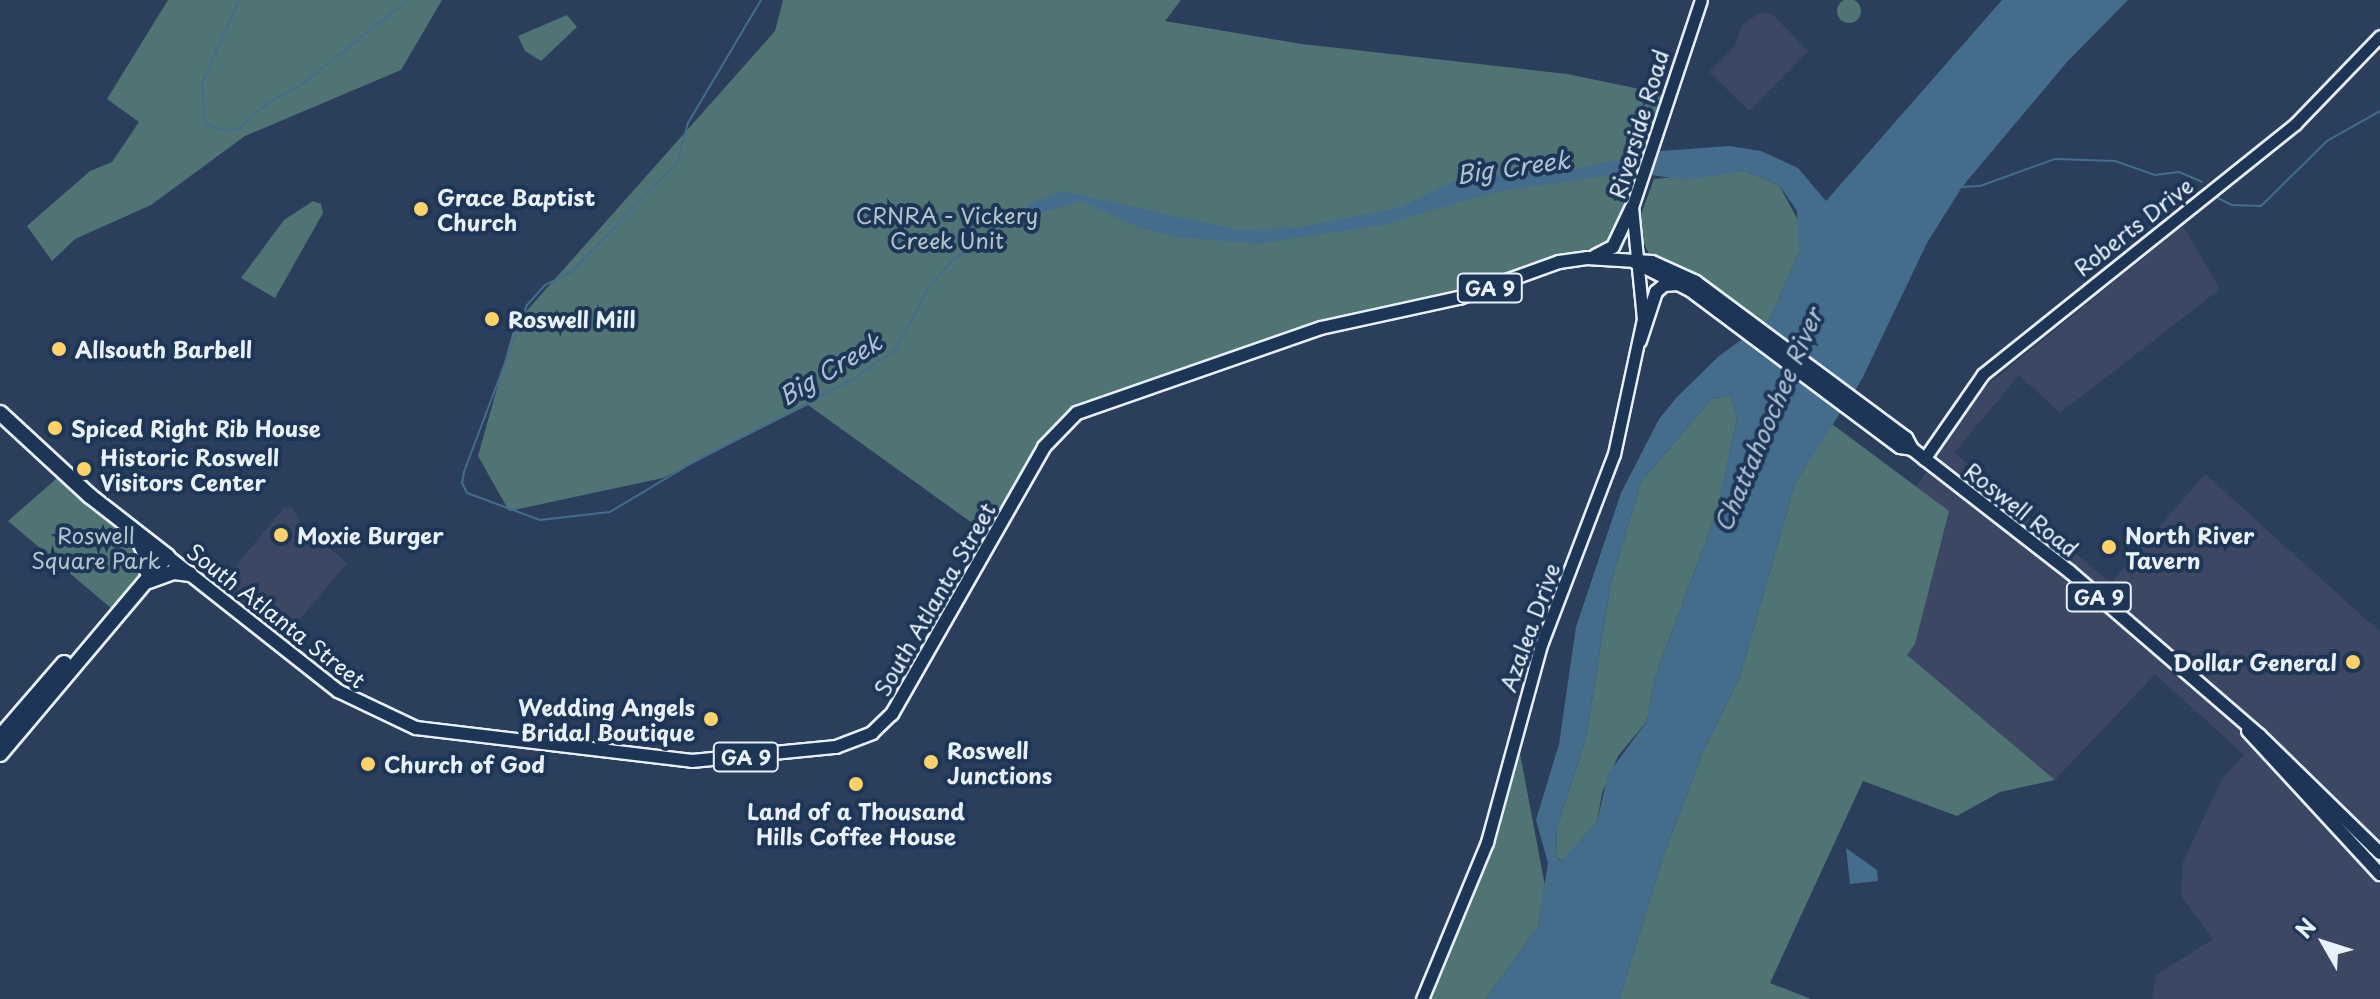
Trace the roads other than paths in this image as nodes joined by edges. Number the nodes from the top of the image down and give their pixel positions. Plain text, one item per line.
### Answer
1 (1701, 0) edge
2 (2380, 36) edge
3 (1632, 207) junction
4 (1587, 258) junction
5 (1636, 263) junction
6 (1679, 284) junction
7 (1703, 293) junction
8 (1640, 341) junction
9 (0, 413) edge
10 (1924, 459) junction
11 (133, 530) junction
12 (165, 554) junction
13 (147, 571) junction
14 (190, 574) junction
15 (139, 588) junction
16 (2248, 731) junction
17 (0, 737) edge
18 (0, 754) edge
19 (2380, 853) edge
20 (2379, 874) edge
21 (1422, 999) edge

1 - 3 street, Riverside Road
2 - 10 street, Roberts Drive
3 - 4 main road
3 - 5 street, Riverside Road
4 - 5 main road, South Atlanta Street / GA 9
4 - 14 main road, South Atlanta Street / GA 9
5 - 6 main road, South Atlanta Street / GA 9
5 - 7 main road, South Atlanta Street / GA 9
5 - 8 street, Azalea Drive
6 - 7 main road, South Atlanta Street / GA 9
6 - 8 main road
7 - 10 main road, Roswell Road / GA 9
8 - 21 street, Azalea Drive
9 - 11 highway, GA 9
10 - 16 main road, Roswell Road / GA 9
11 - 12 highway, GA 9
11 - 13 highway
12 - 13 highway
12 - 14 main road, South Atlanta Street / GA 9
12 - 15 highway
13 - 17 highway
14 - 15 highway
15 - 18 highway
16 - 19 main road, Roswell Road / GA 9
16 - 20 main road, Roswell Road / GA 9

